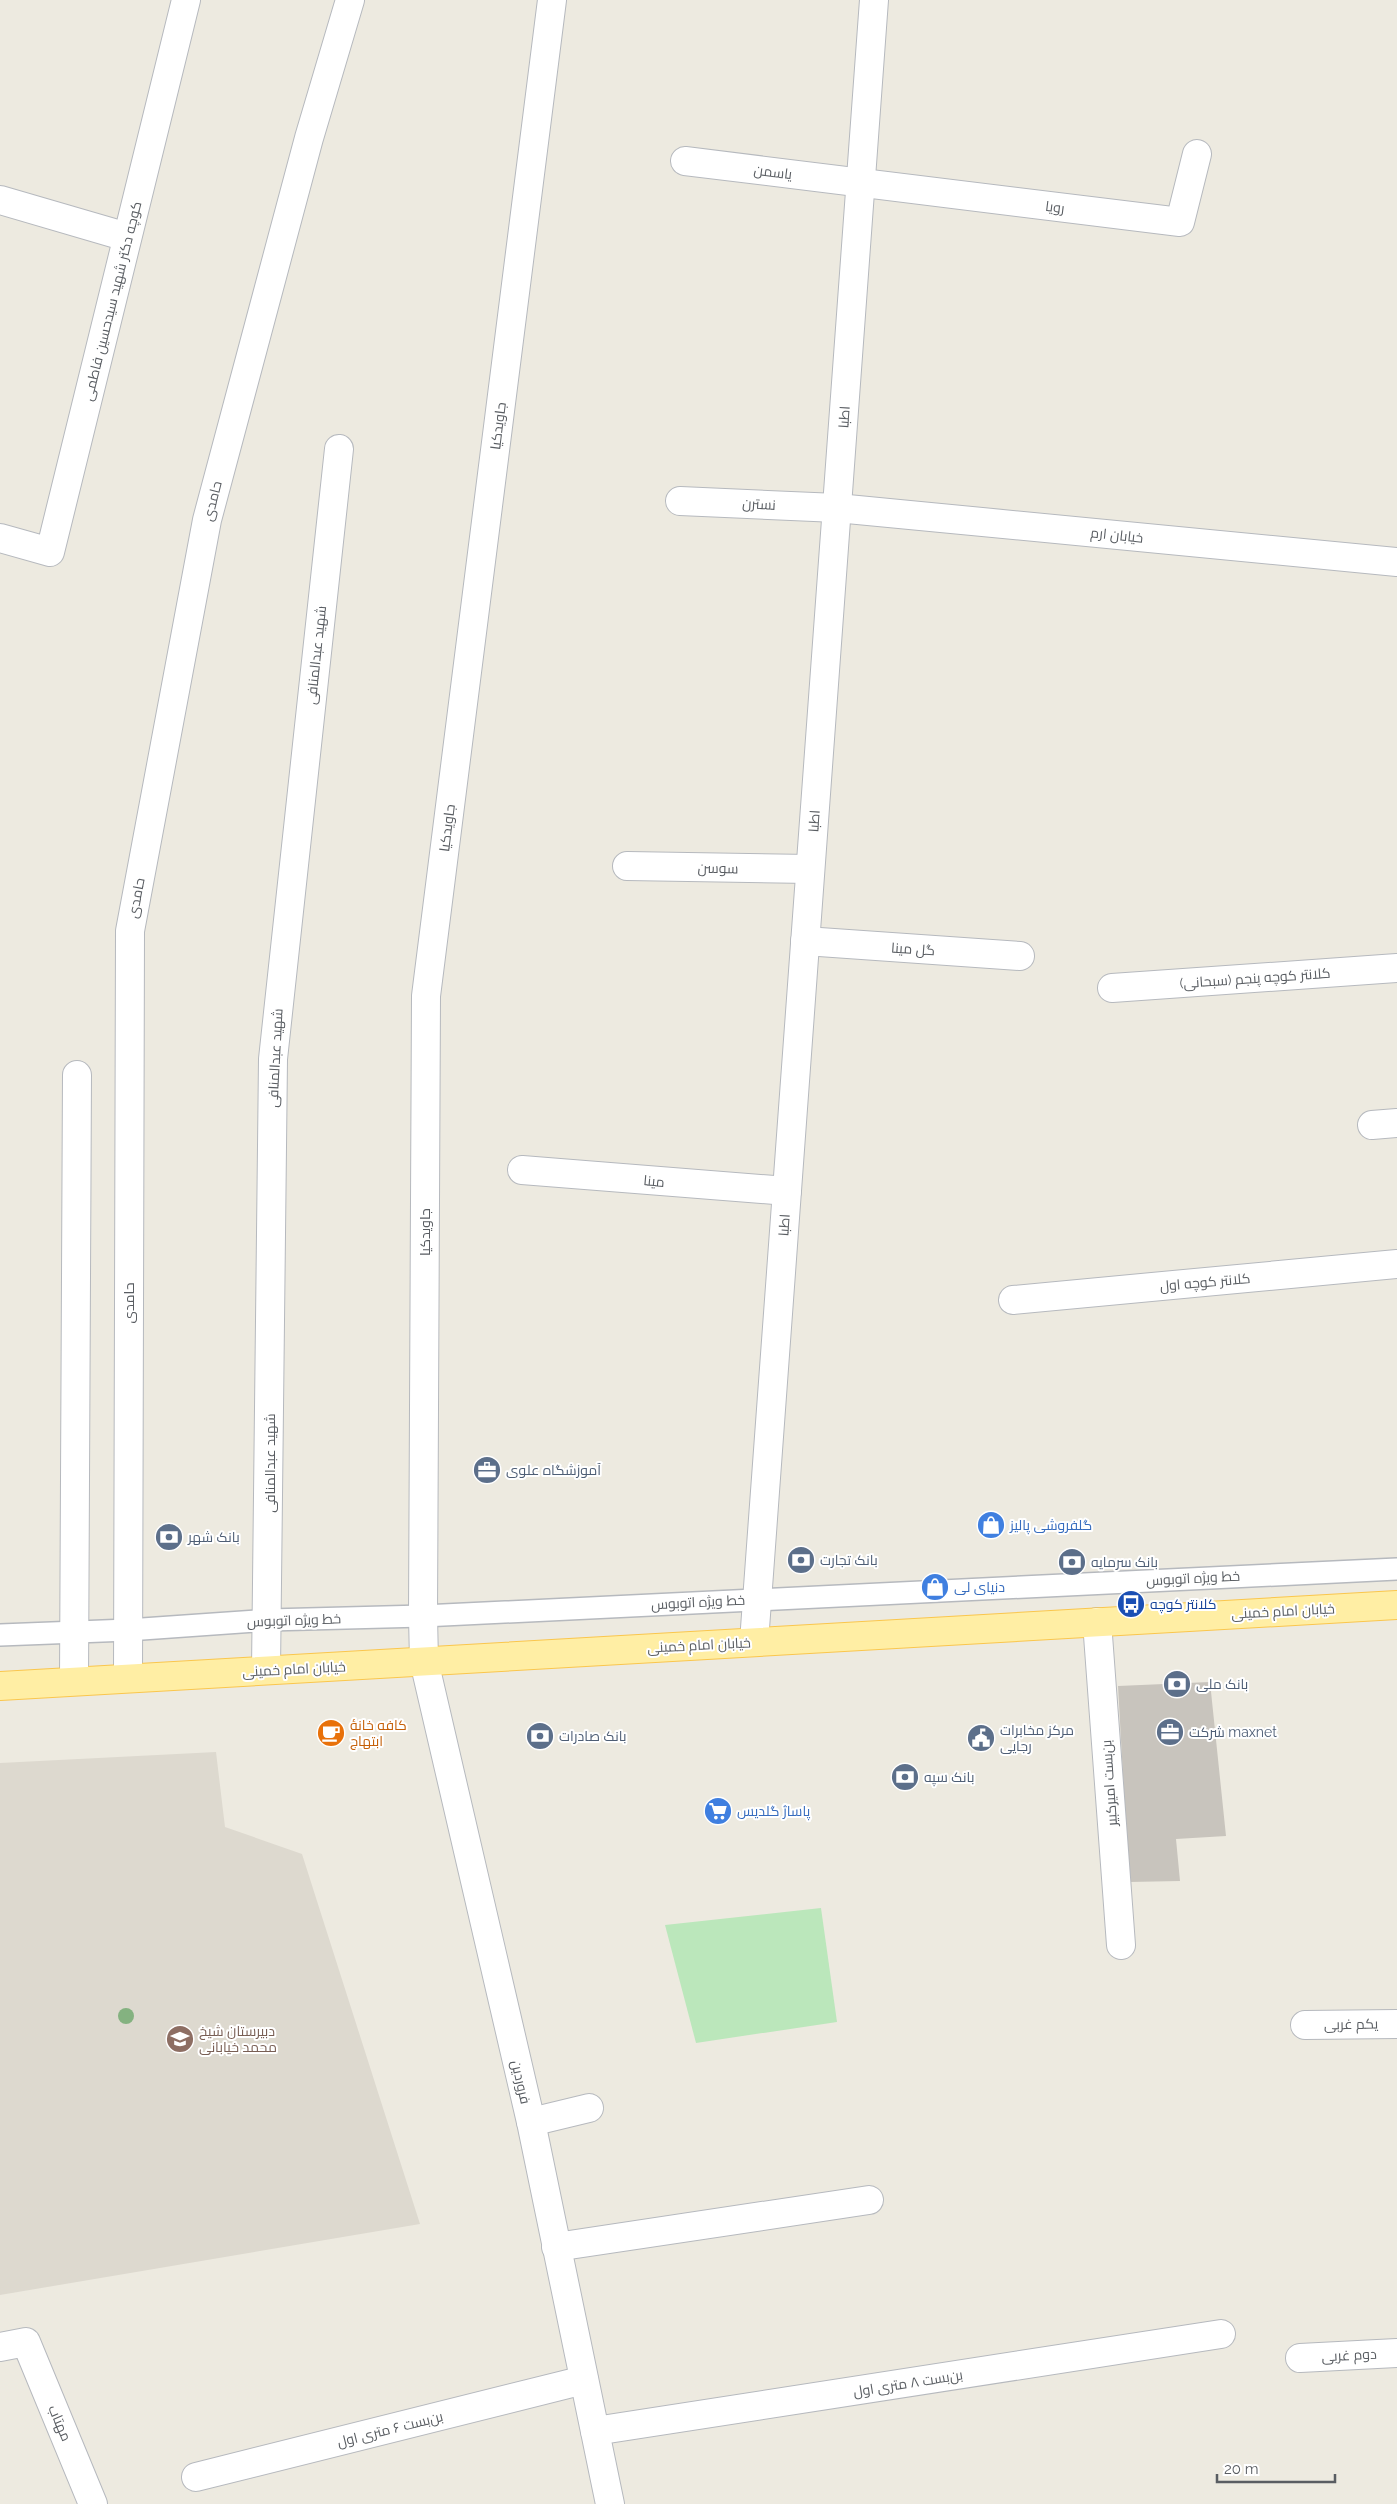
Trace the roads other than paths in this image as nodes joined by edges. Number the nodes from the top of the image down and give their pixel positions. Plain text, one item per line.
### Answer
1 (186, 0) edge
2 (350, 0) edge
3 (552, 0) edge
4 (874, 0) edge
5 (1197, 154) dead end
6 (685, 162) dead end
7 (861, 183) junction
8 (0, 200) edge
9 (128, 237) junction
10 (339, 449) dead end
11 (680, 501) dead end
12 (837, 508) junction
13 (0, 538) edge
14 (1397, 562) edge
15 (627, 866) dead end
16 (810, 869) junction
17 (805, 941) junction
18 (1020, 956) dead end
19 (1397, 968) edge
20 (1112, 988) dead end
21 (77, 1075) dead end
22 (522, 1170) dead end
23 (787, 1191) junction
24 (1397, 1264) edge
25 (1013, 1300) dead end
26 (1397, 1569) edge
27 (757, 1599) junction
28 (1397, 1605) edge
29 (423, 1616) junction
30 (269, 1620) junction
31 (1097, 1622) junction
32 (128, 1630) junction
33 (74, 1632) junction
34 (0, 1635) edge
35 (754, 1642) junction
36 (424, 1661) junction
37 (266, 1670) junction
38 (128, 1678) junction
39 (74, 1681) junction
40 (0, 1686) edge
41 (1121, 1945) dead end
42 (1397, 2024) edge
43 (1305, 2025) dead end
44 (589, 2108) dead end
45 (531, 2122) junction
46 (869, 2200) dead end
47 (556, 2247) junction
48 (1222, 2334) dead end
49 (13, 2344) edge
50 (1397, 2353) edge
51 (1300, 2358) dead end
52 (584, 2380) junction
53 (595, 2431) junction
54 (196, 2477) dead end
55 (93, 2504) edge
56 (610, 2504) edge

1 - 9 street, کوچه دکتر شهید سیدحسین فاطمی
2 - 32 street, حامدی
3 - 29 street, جاویدکیا
4 - 7 street, اطبا
5 - 7 street, رویا
6 - 7 street, یاسمن
7 - 12 street, اطبا
8 - 9 street
9 - 13 street, کوچه دکتر شهید سیدحسین فاطمی
10 - 30 street, شهید عبدالمنافی
11 - 12 street, نسترن
12 - 14 street, خیابان ارم
12 - 16 street, اطبا
15 - 16 street, سوسن
16 - 17 street, اطبا
17 - 18 street, گل مینا
17 - 23 street, اطبا
19 - 20 street, کلانتر کوچه پنجم (سبحانی)
21 - 33 street
22 - 23 street, مینا
23 - 27 street, اطبا
24 - 25 street, کلانتر کوچه اول
26 - 27 lane, خط ویژه اتوبوس
27 - 29 lane, خط ویژه اتوبوس
27 - 35 street, اطبا
28 - 31 main road, خیابان امام خمینی
29 - 30 lane, خط ویژه اتوبوس
29 - 36 street, جاویدکیا
30 - 32 lane, خط ویژه اتوبوس
30 - 37 street, شهید عبدالمنافی
31 - 35 main road, خیابان امام خمینی
31 - 41 street, بن‌بست امیرکبیر
32 - 33 lane, خط ویژه اتوبوس
32 - 38 street, حامدی
33 - 34 lane, خط ویژه اتوبوس
33 - 39 street
35 - 36 main road, خیابان امام خمینی
36 - 37 main road, خیابان امام خمینی
36 - 45 street, فروردین
37 - 38 main road, خیابان امام خمینی
38 - 39 main road, خیابان امام خمینی
39 - 40 main road, خیابان امام خمینی
42 - 43 street, یکم غربی
44 - 45 street
45 - 47 street, فروردین
46 - 47 street
47 - 52 street, فروردین
48 - 53 street, بن‌بست ۸ متری اول
49 - 55 street, مهتاب
50 - 51 street, دوم غربی
52 - 53 street, فروردین
52 - 54 street, بن‌بست ۶ متری اول
53 - 56 street, فروردین

